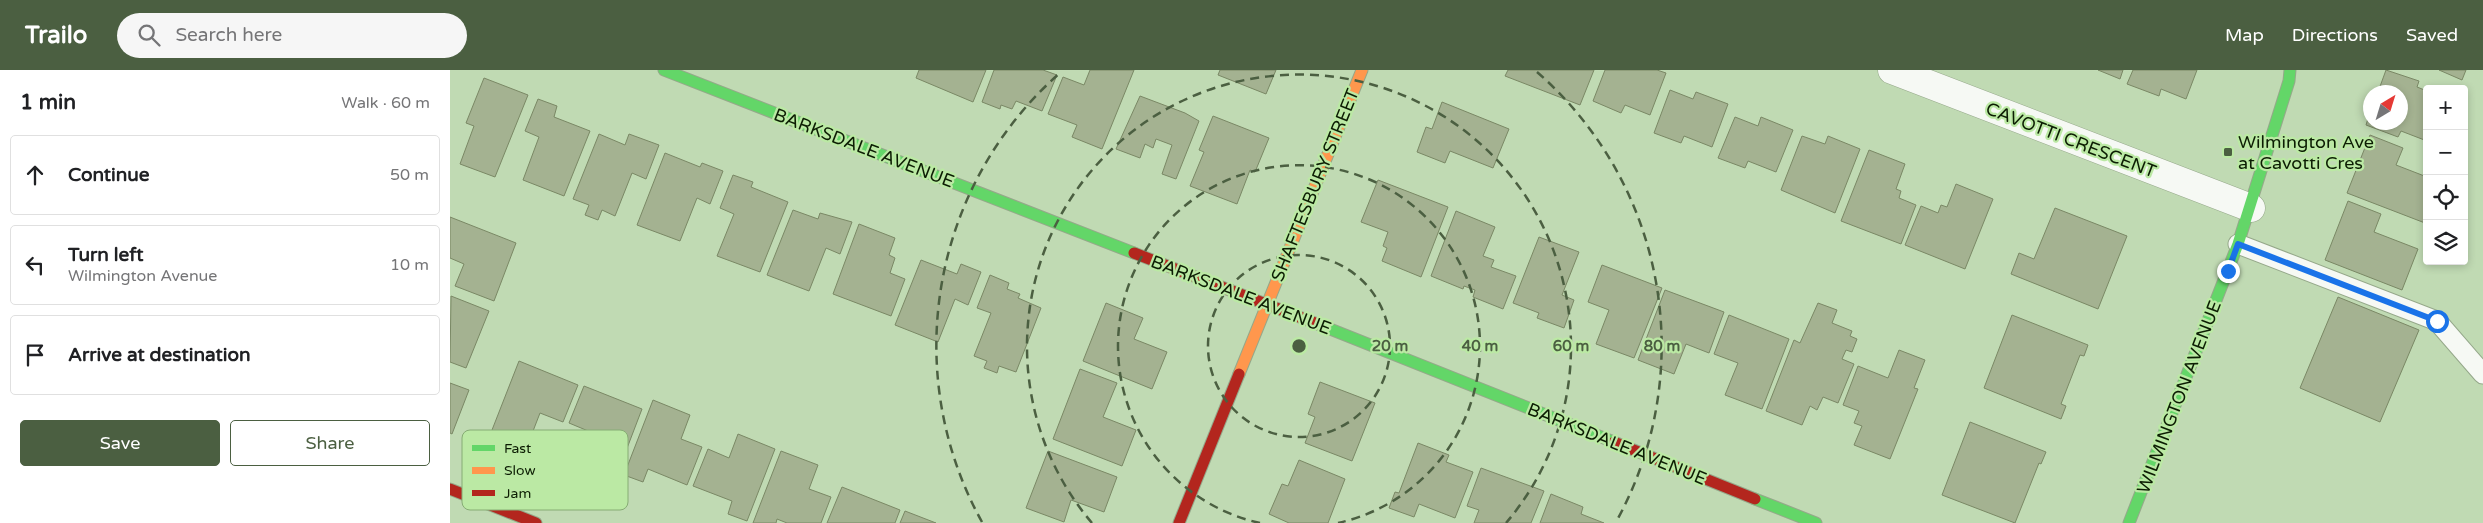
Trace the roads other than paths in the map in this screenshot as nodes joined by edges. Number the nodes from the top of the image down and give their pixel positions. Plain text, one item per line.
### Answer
1 (664, 70) edge
2 (1362, 70) edge
3 (1892, 70) edge
4 (2290, 70) edge
5 (2251, 208) junction
6 (2238, 244) junction
7 (1266, 304) junction
8 (2483, 374) edge
9 (450, 489) edge
10 (462, 494) edge
11 (503, 510) edge
12 (536, 523) edge
13 (1179, 523) edge
14 (1816, 523) edge
15 (2129, 523) edge

1 - 7 street, BARKSDALE AVENUE
2 - 7 street, SHAFTESBURY STREET
3 - 5 street, CAVOTTI CRESCENT
4 - 5 street, WILMINGTON AVENUE
5 - 6 street, WILMINGTON AVENUE
6 - 8 lane
6 - 15 street, WILMINGTON AVENUE
7 - 13 street, SHAFTESBURY STREET
7 - 14 street, BARKSDALE AVENUE
9 - 10 street
11 - 12 street

